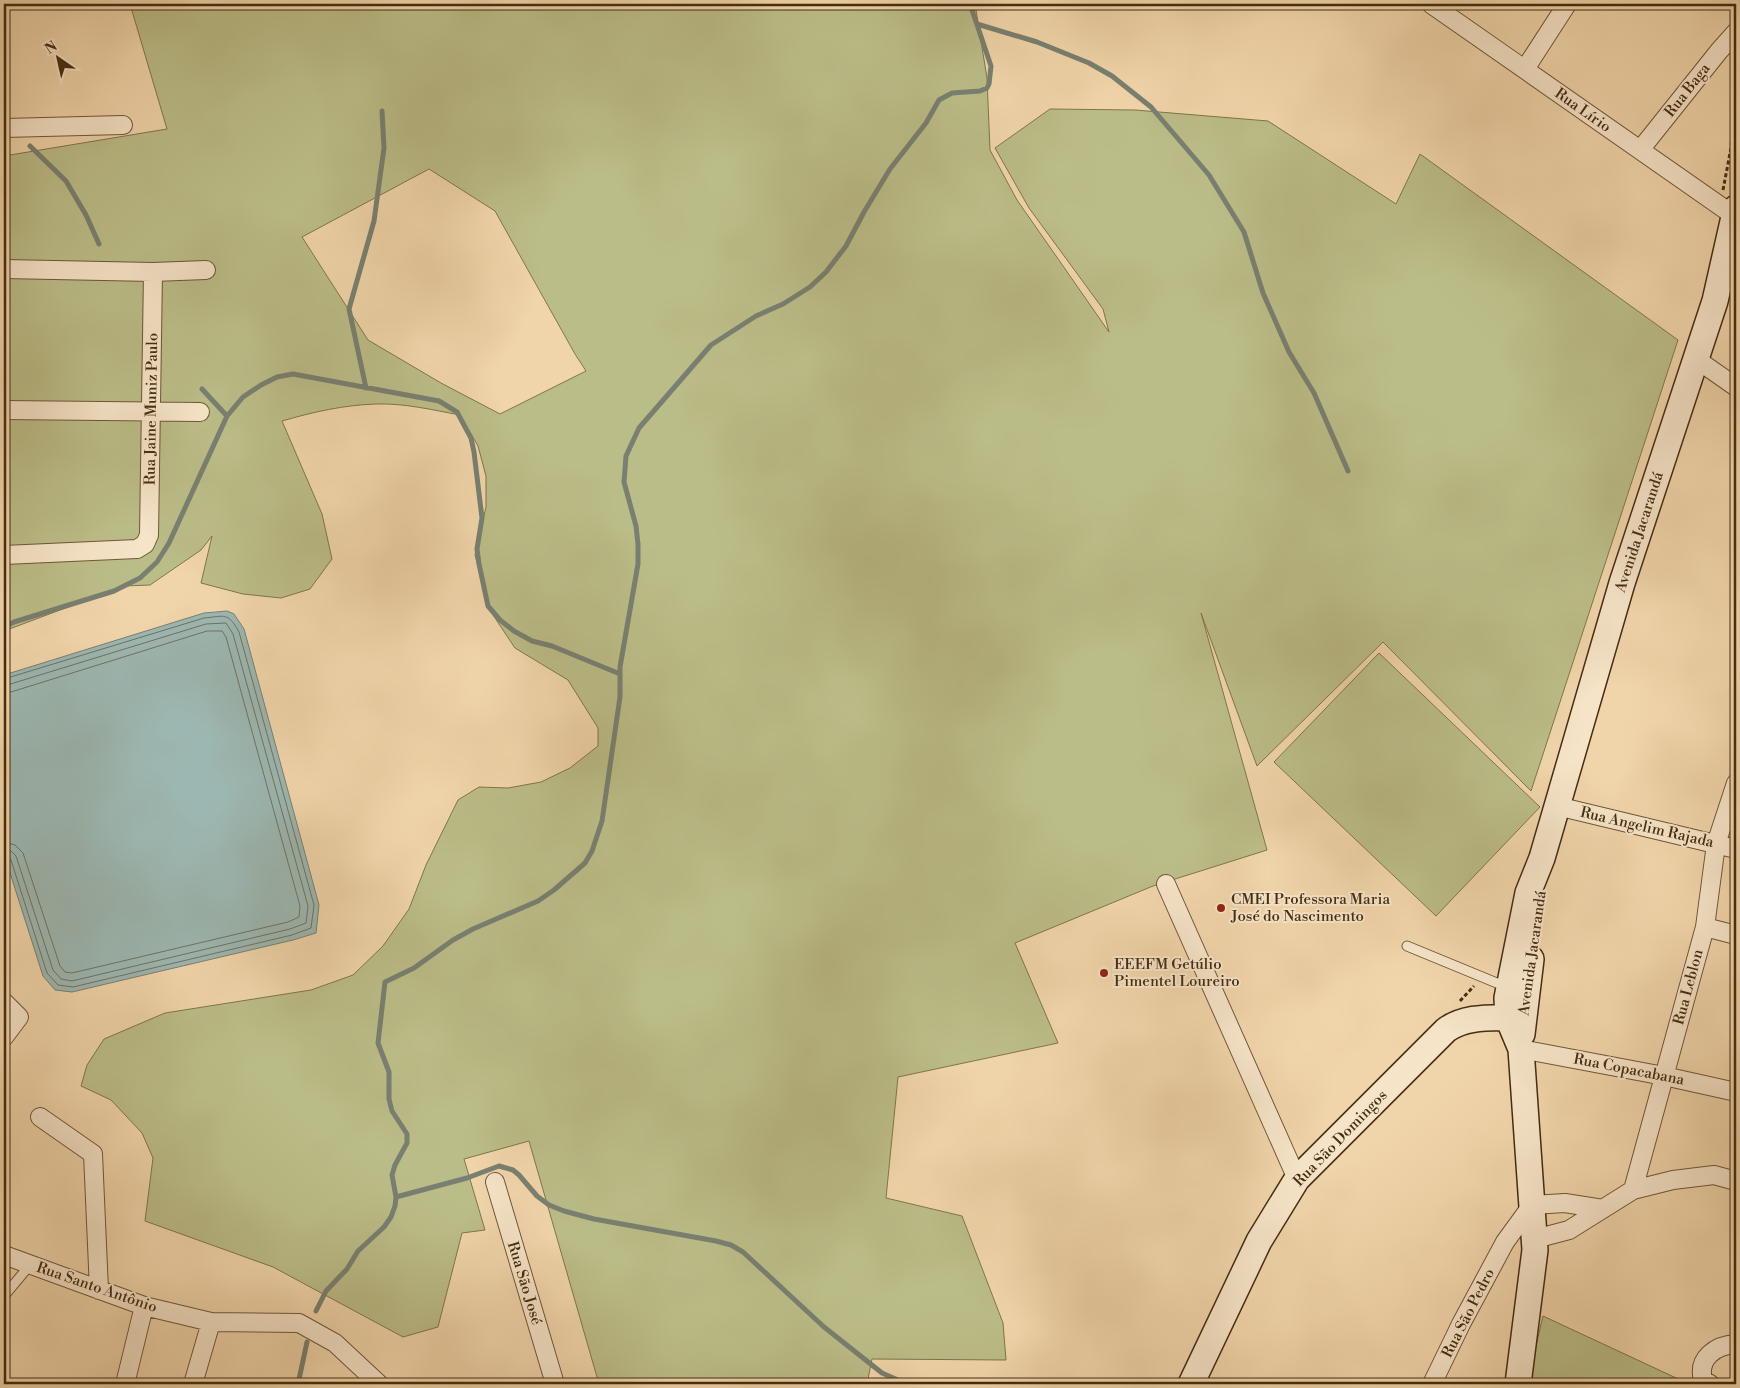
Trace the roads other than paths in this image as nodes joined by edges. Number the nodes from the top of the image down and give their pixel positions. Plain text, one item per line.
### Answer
1 (1431, 4) edge
2 (1567, 4) edge
3 (1736, 32) edge
4 (1524, 69) junction
5 (123, 125) dead end
6 (4, 128) edge
7 (1640, 150) junction
8 (1732, 212) edge
9 (4, 269) edge
10 (206, 270) dead end
11 (153, 272) junction
12 (1696, 359) junction
13 (1736, 387) edge
14 (4, 410) edge
15 (151, 412) junction
16 (200, 412) dead end
17 (4, 556) edge
18 (1736, 784) edge
19 (1557, 806) junction
20 (1716, 844) junction
21 (1736, 849) edge
22 (1166, 884) dead end
23 (1705, 927) junction
24 (1736, 935) edge
25 (1407, 946) dead end
26 (1518, 990) junction
27 (4, 1002) edge
28 (1515, 1017) junction
29 (4, 1037) edge
30 (1520, 1049) junction
31 (1664, 1076) junction
32 (1736, 1092) edge
33 (40, 1116) dead end
34 (1297, 1179) junction
35 (1736, 1181) edge
36 (495, 1182) dead end
37 (1633, 1190) junction
38 (1532, 1205) junction
39 (1603, 1208) junction
40 (1505, 1242) junction
41 (1535, 1244) junction
42 (4, 1255) edge
43 (30, 1265) junction
44 (99, 1290) junction
45 (4, 1296) edge
46 (144, 1306) junction
47 (210, 1322) junction
48 (1736, 1344) edge
49 (125, 1384) edge
50 (193, 1384) edge
51 (379, 1384) edge
52 (555, 1384) edge
53 (1191, 1384) edge
54 (1432, 1384) edge
55 (1518, 1384) edge
56 (1710, 1384) edge

1 - 4 street, Rua Lírio
2 - 4 street
3 - 7 street, Rua Baga
4 - 7 street, Rua Lírio
5 - 6 street
7 - 8 street, Rua Lírio
8 - 12 main road, Avenida Jacarandá
9 - 11 street
10 - 11 street
11 - 15 street, Rua Jaine Muniz Paulo
12 - 13 street
12 - 19 main road, Avenida Jacarandá
14 - 15 street
15 - 16 street
15 - 17 street, Rua Jaine Muniz Paulo
18 - 20 street, Rua Leblon
19 - 20 street, Rua Angelim Rajada
19 - 26 main road, Avenida Jacarandá
20 - 21 street, Rua Angelim Rajada
20 - 23 street, Rua Leblon
22 - 34 street
23 - 24 street
23 - 31 street, Rua Leblon
25 - 26 lane
26 - 28 main road, Avenida Jacarandá
27 - 29 street
28 - 30 main road, Avenida Jacarandá
28 - 34 main road, Rua São Domingos
30 - 31 street, Rua Copacabana
30 - 38 main road, Avenida Jacarandá
31 - 32 street, Rua Copacabana
31 - 37 street, Rua Leblon
33 - 44 street
34 - 53 main road, Rua São Domingos
35 - 37 street
36 - 52 street, Rua São José
37 - 39 street
38 - 39 street
38 - 40 street, Rua São Pedro
38 - 41 main road, Avenida Jacarandá
39 - 41 street
40 - 41 street
40 - 54 street, Rua São Pedro
41 - 55 main road, Avenida Jacarandá
42 - 43 street, Rua Santo Antônio
43 - 44 street, Rua Santo Antônio
43 - 45 lane
44 - 46 street, Rua Santo Antônio
46 - 47 street, Rua Santo Antônio
46 - 49 street
47 - 50 street
47 - 51 street, Rua Santo Antônio
48 - 56 street

